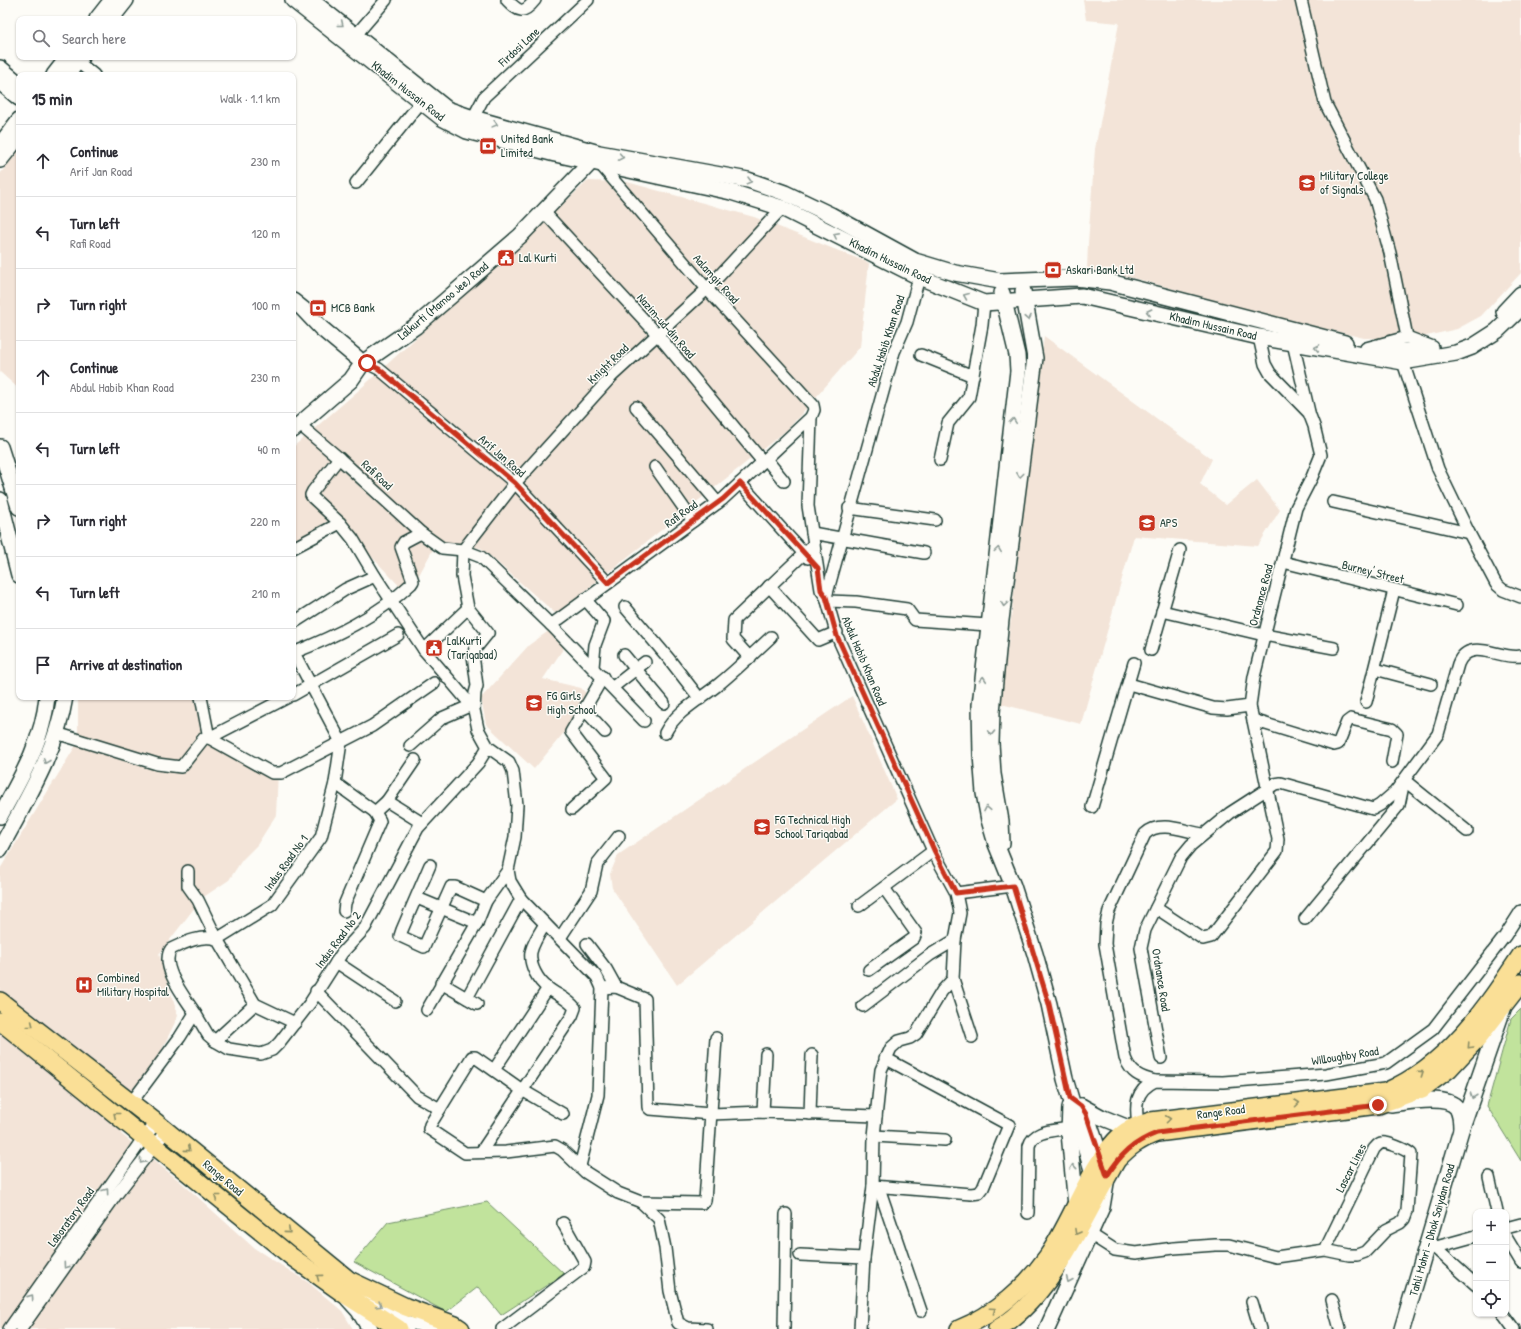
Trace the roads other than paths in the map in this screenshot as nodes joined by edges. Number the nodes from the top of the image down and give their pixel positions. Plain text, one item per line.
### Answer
1 (112, 0) edge
2 (126, 0) edge
3 (293, 0) edge
4 (310, 0) edge
5 (386, 0) edge
6 (507, 0) edge
7 (535, 0) edge
8 (588, 0) edge
9 (1301, 0) edge
10 (99, 16) edge
11 (113, 16) edge
12 (355, 36) junction
13 (74, 60) edge
14 (74, 60) edge
15 (76, 60) edge
16 (0, 68) edge
17 (58, 72) edge
18 (68, 72) edge
19 (90, 72) edge
20 (16, 81) edge
21 (0, 82) edge
22 (16, 95) edge
23 (421, 102) junction
24 (473, 118) junction
25 (16, 124) edge
26 (16, 140) edge
27 (0, 146) edge
28 (596, 159) junction
29 (0, 160) edge
30 (356, 183) dead end
31 (782, 208) junction
32 (544, 212) junction
33 (919, 277) junction
34 (1021, 280) junction
35 (1000, 281) junction
36 (707, 289) junction
37 (1521, 294) edge
38 (1024, 300) junction
39 (1004, 301) junction
40 (984, 303) junction
41 (296, 304) edge
42 (1521, 308) edge
43 (296, 315) edge
44 (321, 328) junction
45 (658, 335) junction
46 (1259, 337) junction
47 (1407, 337) junction
48 (1293, 343) junction
49 (1366, 348) junction
50 (1435, 348) junction
51 (1016, 352) junction
52 (1034, 352) junction
53 (921, 355) dead end
54 (363, 362) junction
55 (1403, 362) junction
56 (973, 376) junction
57 (636, 407) dead end
58 (1309, 413) junction
59 (812, 414) junction
60 (296, 428) edge
61 (0, 447) edge
62 (339, 458) junction
63 (764, 460) junction
64 (940, 460) dead end
65 (655, 468) dead end
66 (784, 481) dead end
67 (515, 483) junction
68 (740, 483) junction
69 (16, 498) edge
70 (0, 500) edge
71 (1333, 502) dead end
72 (718, 503) junction
73 (849, 508) junction
74 (693, 520) junction
75 (935, 520) dead end
76 (340, 523) junction
77 (421, 533) junction
78 (1468, 533) junction
79 (813, 538) junction
80 (841, 538) junction
81 (296, 546) edge
82 (463, 550) junction
83 (1180, 550) dead end
84 (804, 553) junction
85 (924, 553) dead end
86 (16, 562) edge
87 (1283, 562) junction
88 (818, 568) junction
89 (375, 576) junction
90 (608, 583) junction
91 (769, 586) junction
92 (1394, 590) junction
93 (1521, 597) edge
94 (586, 599) junction
95 (826, 599) junction
96 (392, 602) junction
97 (1456, 605) dead end
98 (625, 607) dead end
99 (468, 608) junction
100 (1162, 611) junction
101 (296, 620) edge
102 (551, 625) junction
103 (988, 625) junction
104 (837, 632) junction
105 (398, 635) dead end
106 (1264, 635) junction
107 (771, 636) dead end
108 (1334, 648) dead end
109 (424, 650) junction
110 (1151, 650) dead end
111 (296, 651) edge
112 (624, 655) dead end
113 (1521, 656) edge
114 (296, 657) edge
115 (750, 658) junction
116 (645, 662) dead end
117 (1134, 663) dead end
118 (593, 667) junction
119 (1376, 668) junction
120 (636, 669) junction
121 (602, 677) junction
122 (434, 683) dead end
123 (1129, 684) junction
124 (1432, 684) dead end
125 (312, 685) junction
126 (613, 687) junction
127 (296, 693) edge
128 (700, 699) junction
129 (46, 700) edge
130 (64, 700) edge
131 (202, 700) edge
132 (282, 700) edge
133 (1366, 702) dead end
134 (664, 703) dead end
135 (472, 705) junction
136 (1250, 706) junction
137 (585, 710) junction
138 (1253, 720) junction
139 (644, 721) dead end
140 (605, 732) dead end
141 (56, 733) junction
142 (665, 733) dead end
143 (209, 738) junction
144 (341, 742) junction
145 (410, 746) dead end
146 (488, 747) junction
147 (33, 752) junction
148 (415, 760) dead end
149 (1392, 762) dead end
150 (1404, 780) junction
151 (335, 783) junction
152 (1267, 790) junction
153 (387, 801) junction
154 (0, 805) edge
155 (1092, 807) dead end
156 (572, 809) dead end
157 (375, 812) junction
158 (0, 816) edge
159 (422, 823) junction
160 (1467, 832) dead end
161 (1202, 834) junction
162 (619, 836) dead end
163 (0, 849) edge
164 (934, 850) junction
165 (1002, 860) junction
166 (430, 865) dead end
167 (508, 870) junction
168 (188, 871) dead end
169 (1013, 886) junction
170 (884, 888) junction
171 (956, 893) junction
172 (417, 898) junction
173 (521, 899) junction
174 (486, 901) junction
175 (859, 906) dead end
176 (442, 908) junction
177 (1156, 908) junction
178 (344, 911) dead end
179 (1521, 911) edge
180 (1305, 919) dead end
181 (477, 922) junction
182 (545, 924) junction
183 (560, 938) junction
184 (217, 939) junction
185 (955, 940) junction
186 (587, 944) dead end
187 (1521, 956) edge
188 (336, 962) junction
189 (869, 970) dead end
190 (953, 979) junction
191 (441, 983) junction
192 (1521, 984) edge
193 (616, 987) junction
194 (548, 988) junction
195 (602, 988) junction
196 (316, 991) junction
197 (0, 1001) edge
198 (395, 1001) dead end
199 (255, 1004) junction
200 (863, 1006) dead end
201 (1504, 1006) junction
202 (427, 1010) dead end
203 (195, 1013) junction
204 (0, 1021) edge
205 (295, 1023) junction
206 (972, 1037) dead end
207 (716, 1038) dead end
208 (215, 1041) junction
209 (766, 1054) dead end
210 (812, 1055) dead end
211 (885, 1058) junction
212 (1161, 1058) dead end
213 (494, 1070) junction
214 (1155, 1081) junction
215 (522, 1090) junction
216 (1076, 1102) junction
217 (131, 1103) junction
218 (1378, 1105) junction
219 (440, 1109) junction
220 (763, 1112) junction
221 (563, 1114) dead end
222 (711, 1114) junction
223 (810, 1114) junction
224 (876, 1116) junction
225 (162, 1127) junction
226 (1134, 1127) junction
227 (1069, 1128) junction
228 (1461, 1130) junction
229 (874, 1136) junction
230 (945, 1140) dead end
231 (149, 1141) junction
232 (480, 1152) junction
233 (1102, 1160) junction
234 (580, 1166) junction
235 (1490, 1177) dead end
236 (1101, 1180) junction
237 (876, 1187) junction
238 (641, 1202) junction
239 (1076, 1206) junction
240 (1496, 1209) edge
241 (1028, 1213) dead end
242 (786, 1214) dead end
243 (563, 1223) dead end
244 (1521, 1224) edge
245 (1509, 1227) edge
246 (1090, 1234) junction
247 (1473, 1237) edge
248 (1509, 1242) edge
249 (1431, 1249) junction
250 (1325, 1250) junction
251 (800, 1255) dead end
252 (864, 1258) junction
253 (1521, 1262) edge
254 (1473, 1283) edge
255 (346, 1287) junction
256 (1332, 1300) dead end
257 (1252, 1302) dead end
258 (921, 1312) dead end
259 (1505, 1317) edge
260 (400, 1327) edge
261 (9, 1329) edge
262 (21, 1329) edge
263 (370, 1329) edge
264 (434, 1329) edge
265 (461, 1329) edge
266 (502, 1329) edge
267 (707, 1329) edge
268 (784, 1329) edge
269 (860, 1329) edge
270 (959, 1329) edge
271 (997, 1329) edge
272 (1047, 1329) edge
273 (1260, 1329) edge
274 (1340, 1329) edge
275 (1402, 1329) edge
276 (1514, 1329) edge

1 - 10 main road
2 - 11 main road
3 - 23 main road, Khadim Hussain Road
4 -> 12 main road, Khadim Hussain Road
5 - 12 street
6 - 7 street
8 - 24 street, Firdosi Lane
9 - 47 street
12 - 24 main road, Khadim Hussain Road
13 - 17 main road
14 - 18 main road
15 - 19 street
16 - 20 main road
21 - 22 main road
23 - 28 main road, Khadim Hussain Road
23 - 30 street
24 -> 28 main road, Khadim Hussain Road
25 - 27 main road
26 - 29 main road
28 - 31 main road, Khadim Hussain Road
28 - 32 main road, Lalkurti (Mamoo Jee) Road
28 -> 35 main road, Khadim Hussain Road
28 - 36 street, Aalamgir Road
33 -> 31 main road, Khadim Hussain Road
31 - 36 street, Knight Road
32 - 45 street, Nazim-ud-din Road
32 - 54 main road, Lalkurti (Mamoo Jee) Road
40 -> 33 main road, Khadim Hussain Road
33 - 73 street, Abdul Habib Khan Road
34 - 35 main road, Khadim Hussain Road
34 - 38 main road
34 - 49 main road, Khadim Hussain Road
35 - 39 main road
36 - 45 street, Knight Road
36 - 59 street, Aalamgir Road
37 - 50 main road, Khadim Hussain Road
38 - 39 main road, Khadim Hussain Road
46 -> 38 main road, Khadim Hussain Road
38 -> 52 main road
39 - 40 main road, Khadim Hussain Road
39 - 51 main road
40 - 56 street
41 - 44 main road
42 - 55 main road, Khadim Hussain Road
43 - 44 main road
44 - 54 main road
45 - 63 street, Nazim-ud-din Road
45 - 67 street, Knight Road
46 - 48 main road, Khadim Hussain Road
46 - 58 street, Ordnance Road
47 - 49 street
47 - 50 street
55 -> 48 main road, Khadim Hussain Road
48 - 58 street, Ordnance Road
49 - 50 main road, Khadim Hussain Road
51 - 52 main road
103 -> 51 main road
52 -> 165 main road
53 - 56 street
54 - 60 main road, Lalkurti (Mamoo Jee) Road
54 - 67 street, Arif Jan Road
55 - 78 street
56 - 64 street
57 - 72 street
58 - 87 street, Ordnance Road
59 - 63 street, Rafi Road
59 - 79 street
60 - 62 street, Rafi Road
61 - 69 main road
62 - 76 street
62 - 77 street, Rafi Road
63 - 66 street, Nazim-ud-din Road
63 - 68 street, Rafi Road
65 - 74 street
67 - 82 street, Knight Road
67 - 90 street, Arif Jan Road
68 - 72 street, Rafi Road
68 - 84 street
70 - 86 main road
71 - 78 street
72 - 74 street, Rafi Road
73 - 75 street
73 - 80 street, Abdul Habib Khan Road
74 - 90 street, Rafi Road
76 - 81 street
76 - 89 street
77 - 82 street, Rafi Road
77 - 96 street
78 - 93 street
79 - 80 street
79 - 84 street
79 - 88 street
80 - 85 street
80 - 95 street, Abdul Habib Khan Road
82 - 99 street
82 - 102 street, Rafi Road
83 - 100 street
84 - 88 street
84 - 91 street
87 - 92 street, Burney' Street
87 - 106 street, Ordnance Road
88 - 95 street
89 - 96 street
89 - 101 street
90 - 94 street, Rafi Road
91 - 104 street
91 - 115 street
92 - 97 street, Burney' Street
92 - 119 street
94 - 102 street, Rafi Road
94 - 118 street
95 - 103 street
95 - 104 street, Abdul Habib Khan Road
96 - 109 street
96 - 111 street
98 - 128 street
99 - 109 street
99 - 135 street
100 - 106 street
100 - 110 street
102 - 118 street, Rafi Road
165 -> 103 main road
104 - 164 street, Abdul Habib Khan Road
105 - 125 street
106 - 108 street
106 - 136 street, Ordnance Road
107 - 115 street
109 - 135 street
112 - 120 street
113 - 150 street
114 - 125 street
115 - 128 street
116 - 120 street
117 - 123 street
118 - 121 street, Rafi Road
119 - 124 street
119 - 133 street
120 - 126 street
120 - 134 street
121 - 126 street, Rafi Road
121 - 137 street
122 - 144 street
123 - 136 street
123 - 155 street
125 - 127 street
125 - 144 street
126 - 139 street, Rafi Road
128 - 142 street
129 - 147 main road
130 - 141 main road
131 - 143 street
132 - 143 street
135 - 145 street
135 - 146 street
136 - 138 street, Ordnance Road
137 - 140 street
137 - 156 street
138 - 149 street
138 - 152 street, Ordnance Road
141 - 143 street
141 -> 163 main road
143 - 144 street
144 - 151 street, Indus Road No 1
146 - 159 street, Indus Road No 2
146 - 167 street
147 - 154 street
147 - 158 main road
148 - 153 street
150 - 152 street
150 - 160 street
150 - 180 street
151 - 157 street
151 - 184 street, Indus Road No 1
152 - 161 street, Ordnance Road
152 - 177 street, Ordnance Road
153 - 157 street
153 - 159 street
157 - 178 street
159 - 188 street, Indus Road No 2
161 - 177 street, Ordnance Road
161 - 214 street, Willoughby Road
162 - 183 street
164 - 170 street
164 - 171 street, Abdul Habib Khan Road
165 - 169 main road
166 - 172 street
167 - 173 street
167 - 174 street
168 - 184 street
169 - 171 street
169 - 216 main road
170 - 175 street
170 - 189 street
171 - 185 street, Abdul Habib Khan Road
172 - 176 street
172 - 176 street
173 - 182 street
173 - 191 street
174 - 176 street
174 - 181 street
176 - 181 street
177 - 212 street, Ordnance Road
179 - 214 street, Willoughby Road
181 - 191 street
182 - 183 street
182 - 194 street
183 - 195 street
184 - 199 street
184 - 203 street
185 - 190 street, Abdul Habib Khan Road
185 - 200 street
186 - 193 street
226 -> 187 main road, Range Road
188 - 196 street, Indus Road No 2
188 - 198 street
190 - 206 street
190 - 211 street
191 - 202 street
192 - 201 main road
193 - 195 street
193 - 222 street
194 - 213 street
194 - 215 street
195 - 234 street
196 - 205 street, Indus Road No 2
196 - 219 street
197 -> 217 main road, Range Road
199 - 205 street
199 - 208 street
201 -> 218 main road
201 -> 228 main road, Tahli Mohri - Dhok Saiydan Road
203 - 208 street, Indus Road No 2
203 - 217 street
231 -> 204 main road
205 - 208 street, Indus Road No 2
207 - 222 street
209 - 220 street
210 - 223 street
211 - 224 street
211 - 237 street
213 - 215 street
213 - 219 street
214 - 226 street
215 - 221 street
215 - 232 street
216 - 226 main road
216 - 227 main road
216 - 233 main road
216 - 236 main road
217 - 225 main road, Range Road
218 - 228 main road
218 - 236 main road
219 - 232 street
220 - 222 street
220 - 223 street
222 - 238 street
223 - 224 street
224 - 229 street
225 - 231 street, Laboratory Road
225 -> 255 main road, Range Road
226 - 233 main road, Range Road
239 -> 227 main road
227 - 241 street
228 - 249 main road, Tahli Mohri - Dhok Saiydan Road
229 - 230 street
229 - 237 street
255 -> 231 main road
261 -> 231 street, Laboratory Road
231 -> 262 street, Laboratory Road
232 - 234 street
233 - 236 main road, Range Road
234 - 238 street
235 - 240 street
236 - 239 main road, Range Road
236 - 246 main road
236 -> 271 main road
237 - 252 street
237 - 258 street
238 - 267 street
270 -> 239 main road, Range Road
242 - 268 street
243 - 266 street
244 - 245 street
246 - 250 street, Lascar Lines
246 -> 272 main road
247 - 249 street
248 - 253 street
249 - 254 street
249 - 275 main road, Tahli Mohri - Dhok Saiydan Road
250 - 250 street, Lascar Lines
251 - 252 street
252 - 269 street
255 - 260 main road
255 - 263 main road
255 -> 265 main road, Range Road
256 - 274 street
257 - 273 street
259 - 276 street
260 - 264 street

